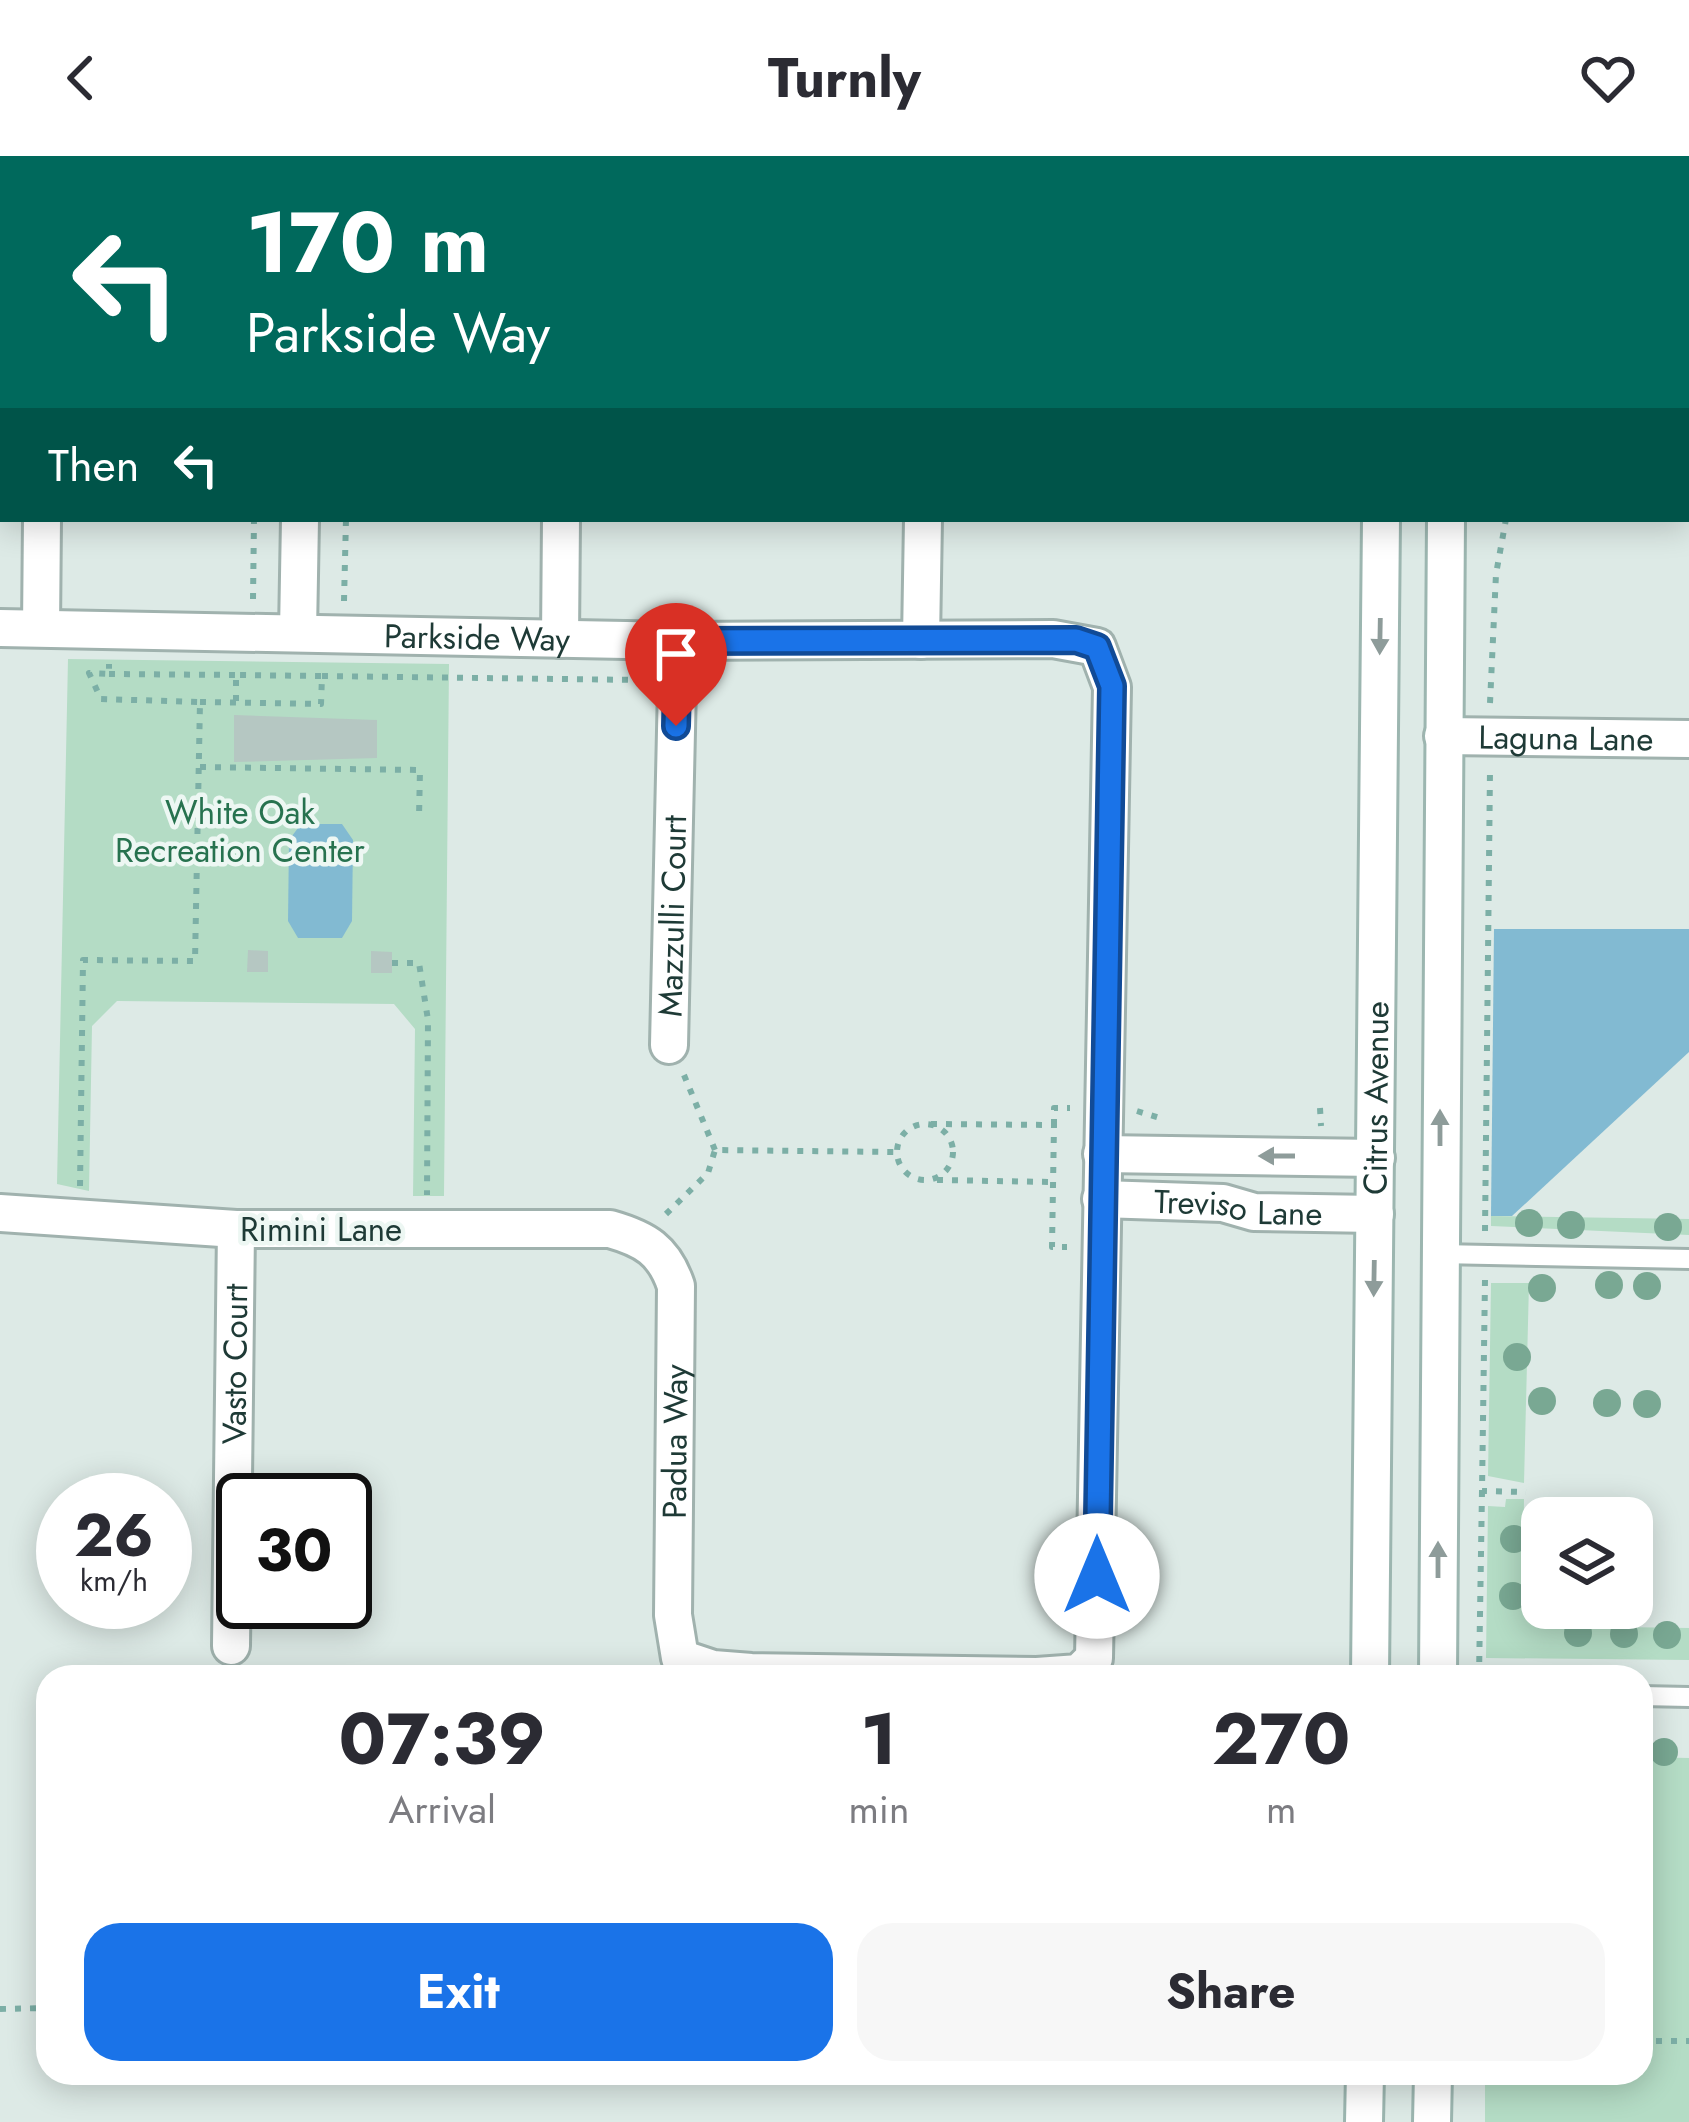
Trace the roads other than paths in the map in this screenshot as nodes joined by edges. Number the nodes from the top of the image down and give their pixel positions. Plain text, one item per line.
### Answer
1 (42, 522) edge
2 (300, 522) edge
3 (561, 522) edge
4 (923, 522) edge
5 (1381, 522) edge
6 (1446, 522) edge
7 (0, 628) edge
8 (41, 628) junction
9 (298, 632) junction
10 (560, 639) junction
11 (921, 640) junction
12 (678, 641) junction
13 (1443, 736) junction
14 (1689, 740) edge
15 (669, 1046) road end
16 (1102, 1154) junction
17 (1224, 1156) junction
18 (1376, 1158) junction
19 (1101, 1199) junction
20 (1222, 1203) junction
21 (0, 1213) edge
22 (1375, 1214) junction
23 (236, 1229) junction
24 (642, 1238) joint
25 (1439, 1254) junction
26 (1689, 1258) edge
27 (231, 1646) dead end
28 (700, 1665) edge
29 (1090, 1665) edge
30 (1370, 1665) edge
31 (1438, 1665) edge
32 (1653, 1696) edge
33 (1689, 1697) edge
34 (1365, 2085) edge
35 (1432, 2085) edge
36 (1364, 2122) edge
37 (1432, 2122) edge

1 - 8 street
2 - 9 street
3 - 10 street
4 - 11 street
5 -> 18 street, Citrus Avenue
6 - 13 street, Citrus Avenue
7 - 8 street, Parkside Way
8 - 9 street, Parkside Way
9 - 10 street, Parkside Way
10 - 12 street, Parkside Way
11 - 12 street, Parkside Way
11 - 16 street, Parkside Way
12 - 15 street, Mazzulli Court
13 - 14 street, Laguna Lane
25 -> 13 street, Citrus Avenue
16 - 17 street, Treviso Lane
16 - 19 street
18 -> 17 street, Treviso Lane
17 - 20 lane
18 - 22 street, Citrus Avenue
19 - 20 street, Treviso Lane
19 - 29 street, Padua Way
20 - 22 street, Treviso Lane
21 - 23 street, Rimini Lane
22 -> 30 street, Citrus Avenue
23 - 24 street, Rimini Lane
23 - 27 street, Vasto Court
24 - 28 street, Padua Way
25 - 26 lane
31 -> 25 street, Citrus Avenue
32 - 33 lane
34 - 36 street
35 - 37 street

